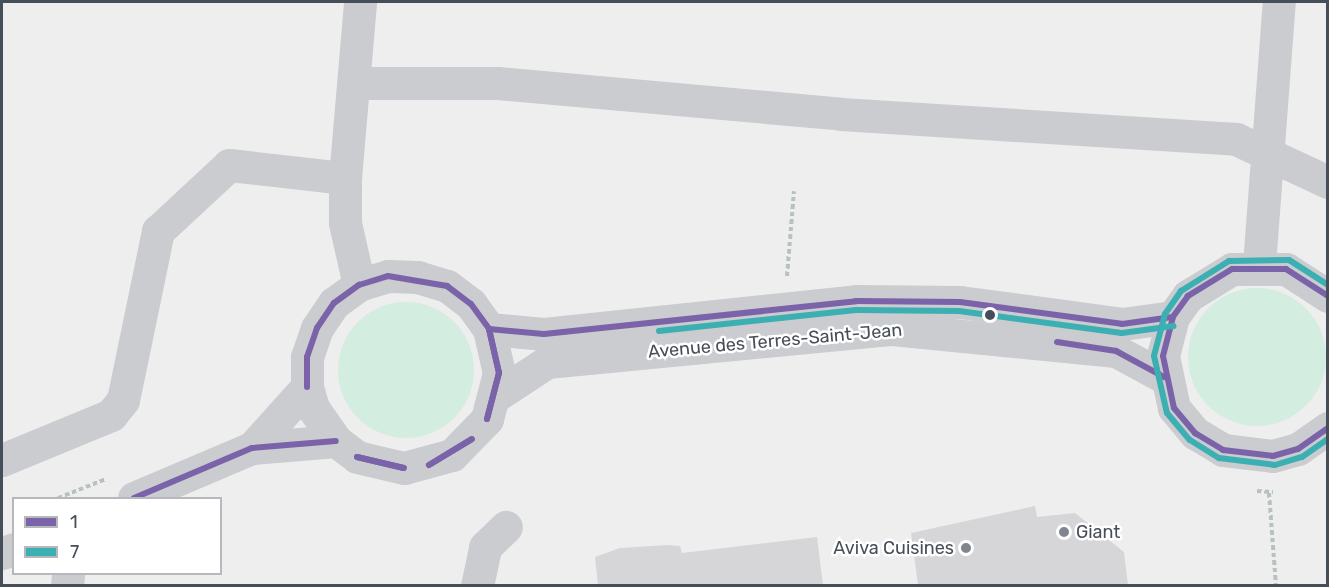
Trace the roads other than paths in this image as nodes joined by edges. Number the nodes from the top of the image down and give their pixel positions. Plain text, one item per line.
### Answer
1 (360, 2) edge
2 (1279, 2) edge
3 (355, 83) junction
4 (1266, 152) junction
5 (345, 178) junction
6 (1328, 183) edge
7 (1258, 265) junction
8 (359, 285) junction
9 (1328, 296) edge
10 (1173, 317) junction
11 (489, 329) junction
12 (1164, 377) junction
13 (307, 387) junction
14 (496, 395) junction
15 (1328, 428) edge
16 (336, 441) junction
17 (252, 448) junction
18 (2, 460) edge
19 (136, 497) edge
20 (506, 527) dead end
21 (477, 585) edge

1 - 3 street
2 - 4 street
3 - 4 street
3 - 5 street
4 - 6 street
4 - 7 street
5 - 8 street
5 - 18 street
7 - 9 street
7 - 10 street
8 - 11 street
8 - 13 street
10 - 11 street, Avenue des Terres-Saint-Jean
10 - 12 street
11 - 14 street
12 - 14 street, Avenue des Terres-Saint-Jean
12 - 15 street
13 - 16 street
13 - 17 street
14 - 16 street
16 - 17 street
17 - 19 street
20 - 21 street

